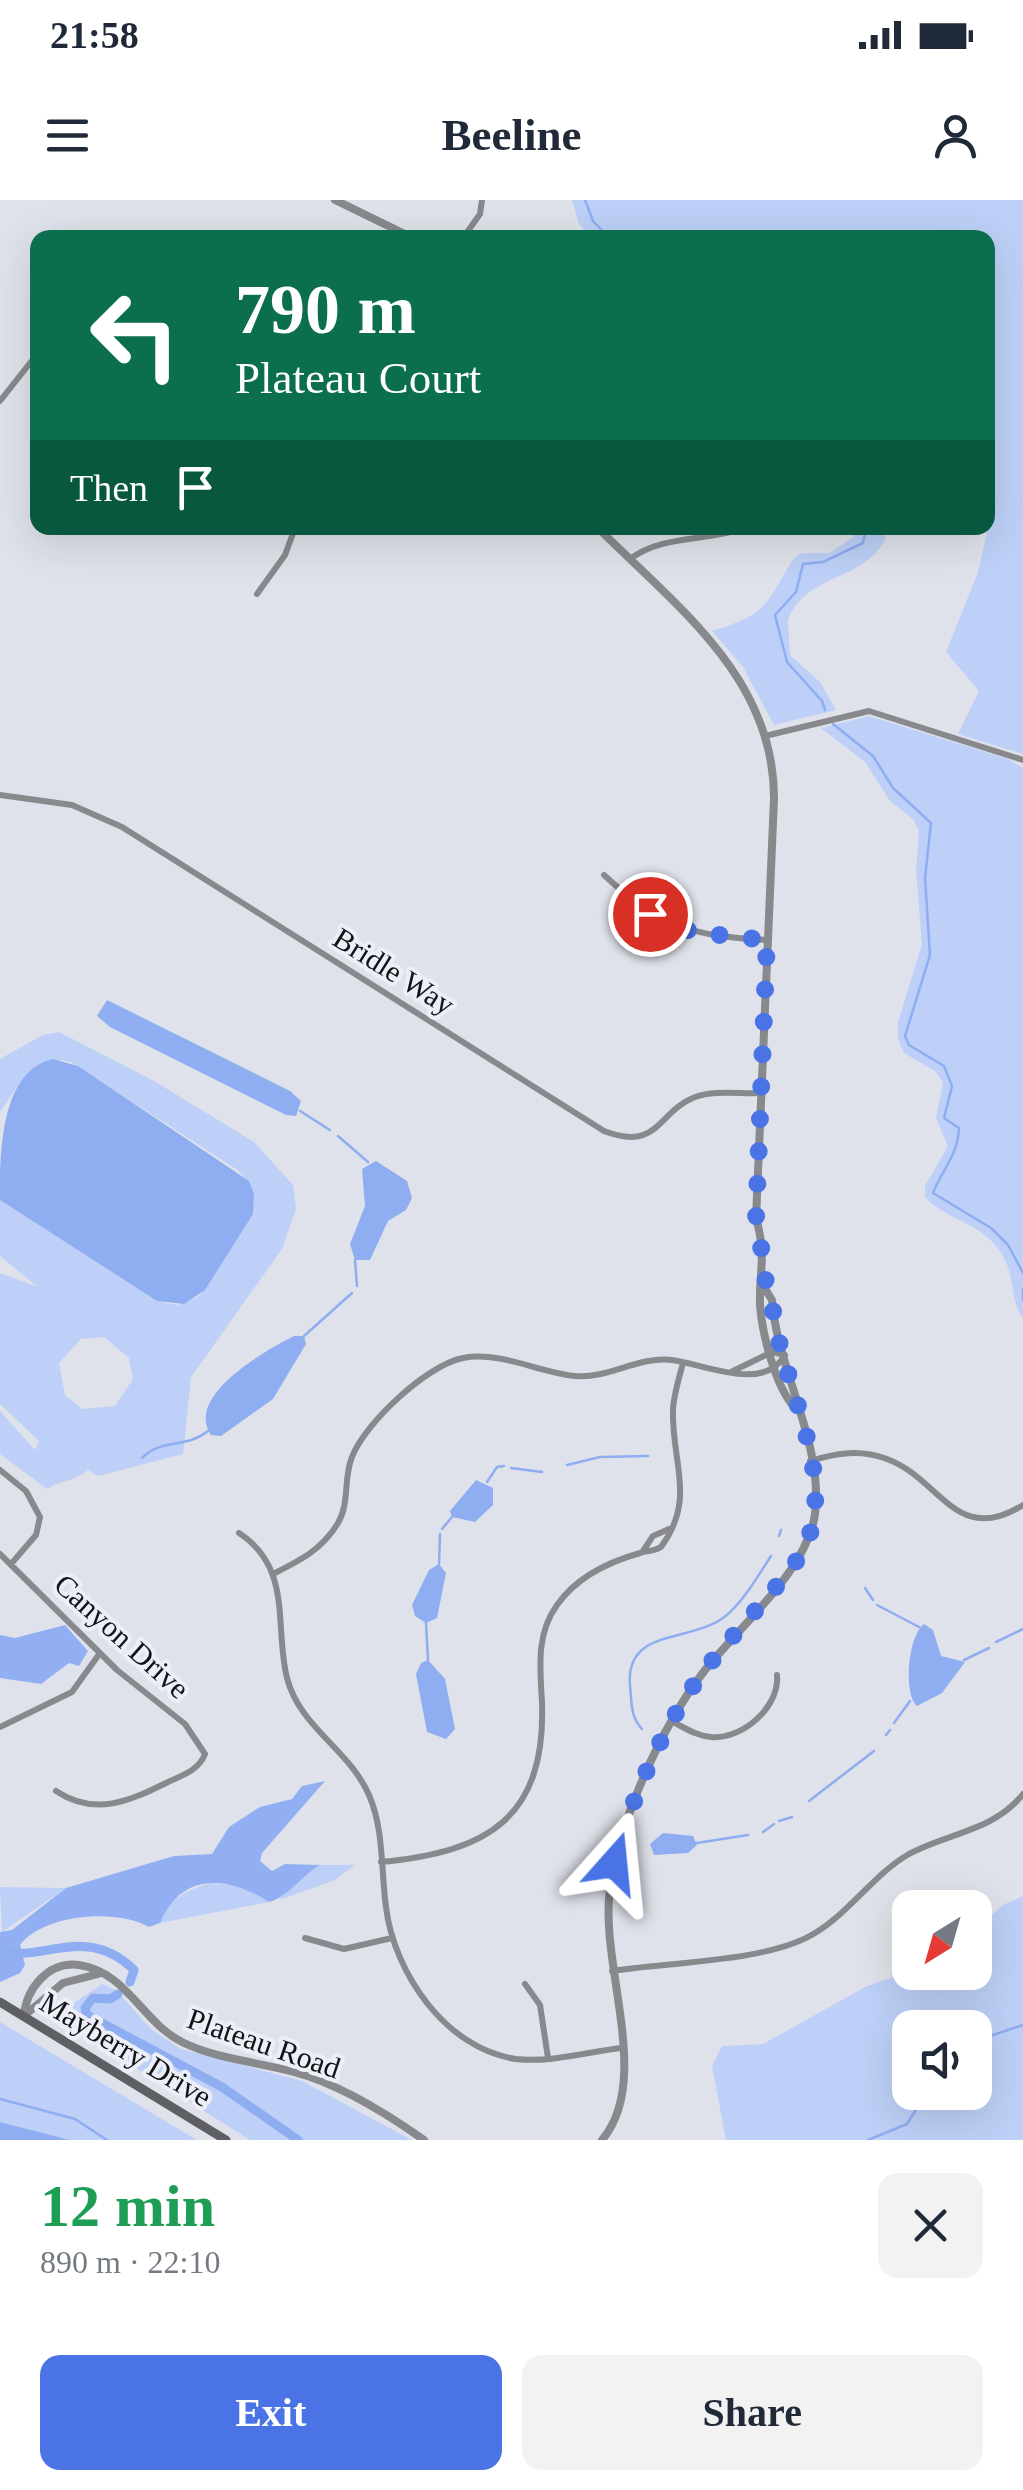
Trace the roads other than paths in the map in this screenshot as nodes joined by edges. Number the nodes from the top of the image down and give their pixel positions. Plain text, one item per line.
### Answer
1 (335, 200) edge
2 (482, 200) edge
3 (396, 230) edge
4 (469, 230) edge
5 (30, 364) edge
6 (0, 401) edge
7 (293, 535) edge
8 (605, 535) edge
9 (719, 535) edge
10 (630, 559) junction
11 (257, 594) dead end
12 (765, 736) junction
13 (1023, 760) edge
14 (0, 795) edge
15 (604, 874) dead end
16 (767, 940) junction
17 (760, 1094) junction
18 (764, 1287) junction
19 (772, 1352) junction
20 (785, 1355) junction
21 (683, 1363) junction
22 (776, 1366) junction
23 (733, 1370) junction
24 (796, 1409) junction
25 (810, 1461) junction
26 (0, 1470) edge
27 (1023, 1506) edge
28 (668, 1529) junction
29 (239, 1533) dead end
30 (643, 1551) junction
31 (0, 1554) edge
32 (11, 1564) junction
33 (273, 1574) junction
34 (100, 1653) junction
35 (777, 1676) dead end
36 (672, 1722) junction
37 (0, 1727) edge
38 (56, 1791) dead end
39 (1023, 1794) edge
40 (381, 1862) junction
41 (304, 1938) dead end
42 (392, 1938) junction
43 (611, 1971) junction
44 (102, 1974) junction
45 (526, 1984) dead end
46 (0, 2002) edge
47 (24, 2016) junction
48 (621, 2048) junction
49 (548, 2058) junction
50 (226, 2140) edge
51 (424, 2140) edge
52 (602, 2140) edge

1 - 3 street
2 - 4 street
5 - 6 street
7 - 11 street
8 - 10 street
9 - 10 street
10 - 12 street
12 - 13 street
12 - 16 street
14 - 17 street, Bridle Way
15 - 16 street
16 - 17 street
17 - 18 street
18 - 19 street
18 - 20 street
19 - 20 street
19 - 22 street
19 - 23 street
20 - 22 street
20 - 24 street
21 - 23 street
21 - 28 street
21 - 33 street
22 - 23 street
22 - 24 street
24 - 25 street
25 - 27 street
25 - 36 street
26 - 32 street
28 - 30 street
28 - 30 street
29 - 33 street
30 - 40 street
31 - 32 street, Canyon Drive
32 - 34 street, Canyon Drive
33 - 40 street
34 - 37 street
34 - 38 street, Canyon Drive
35 - 36 street
36 - 43 street
39 - 43 street
40 - 42 street
41 - 42 street
42 - 49 street
43 - 48 street
44 - 47 street
44 - 47 street
44 - 51 street, Plateau Road
45 - 49 street
46 - 47 main road, Mayberry Drive
47 - 50 main road, Mayberry Drive
48 - 49 street
48 - 52 street

